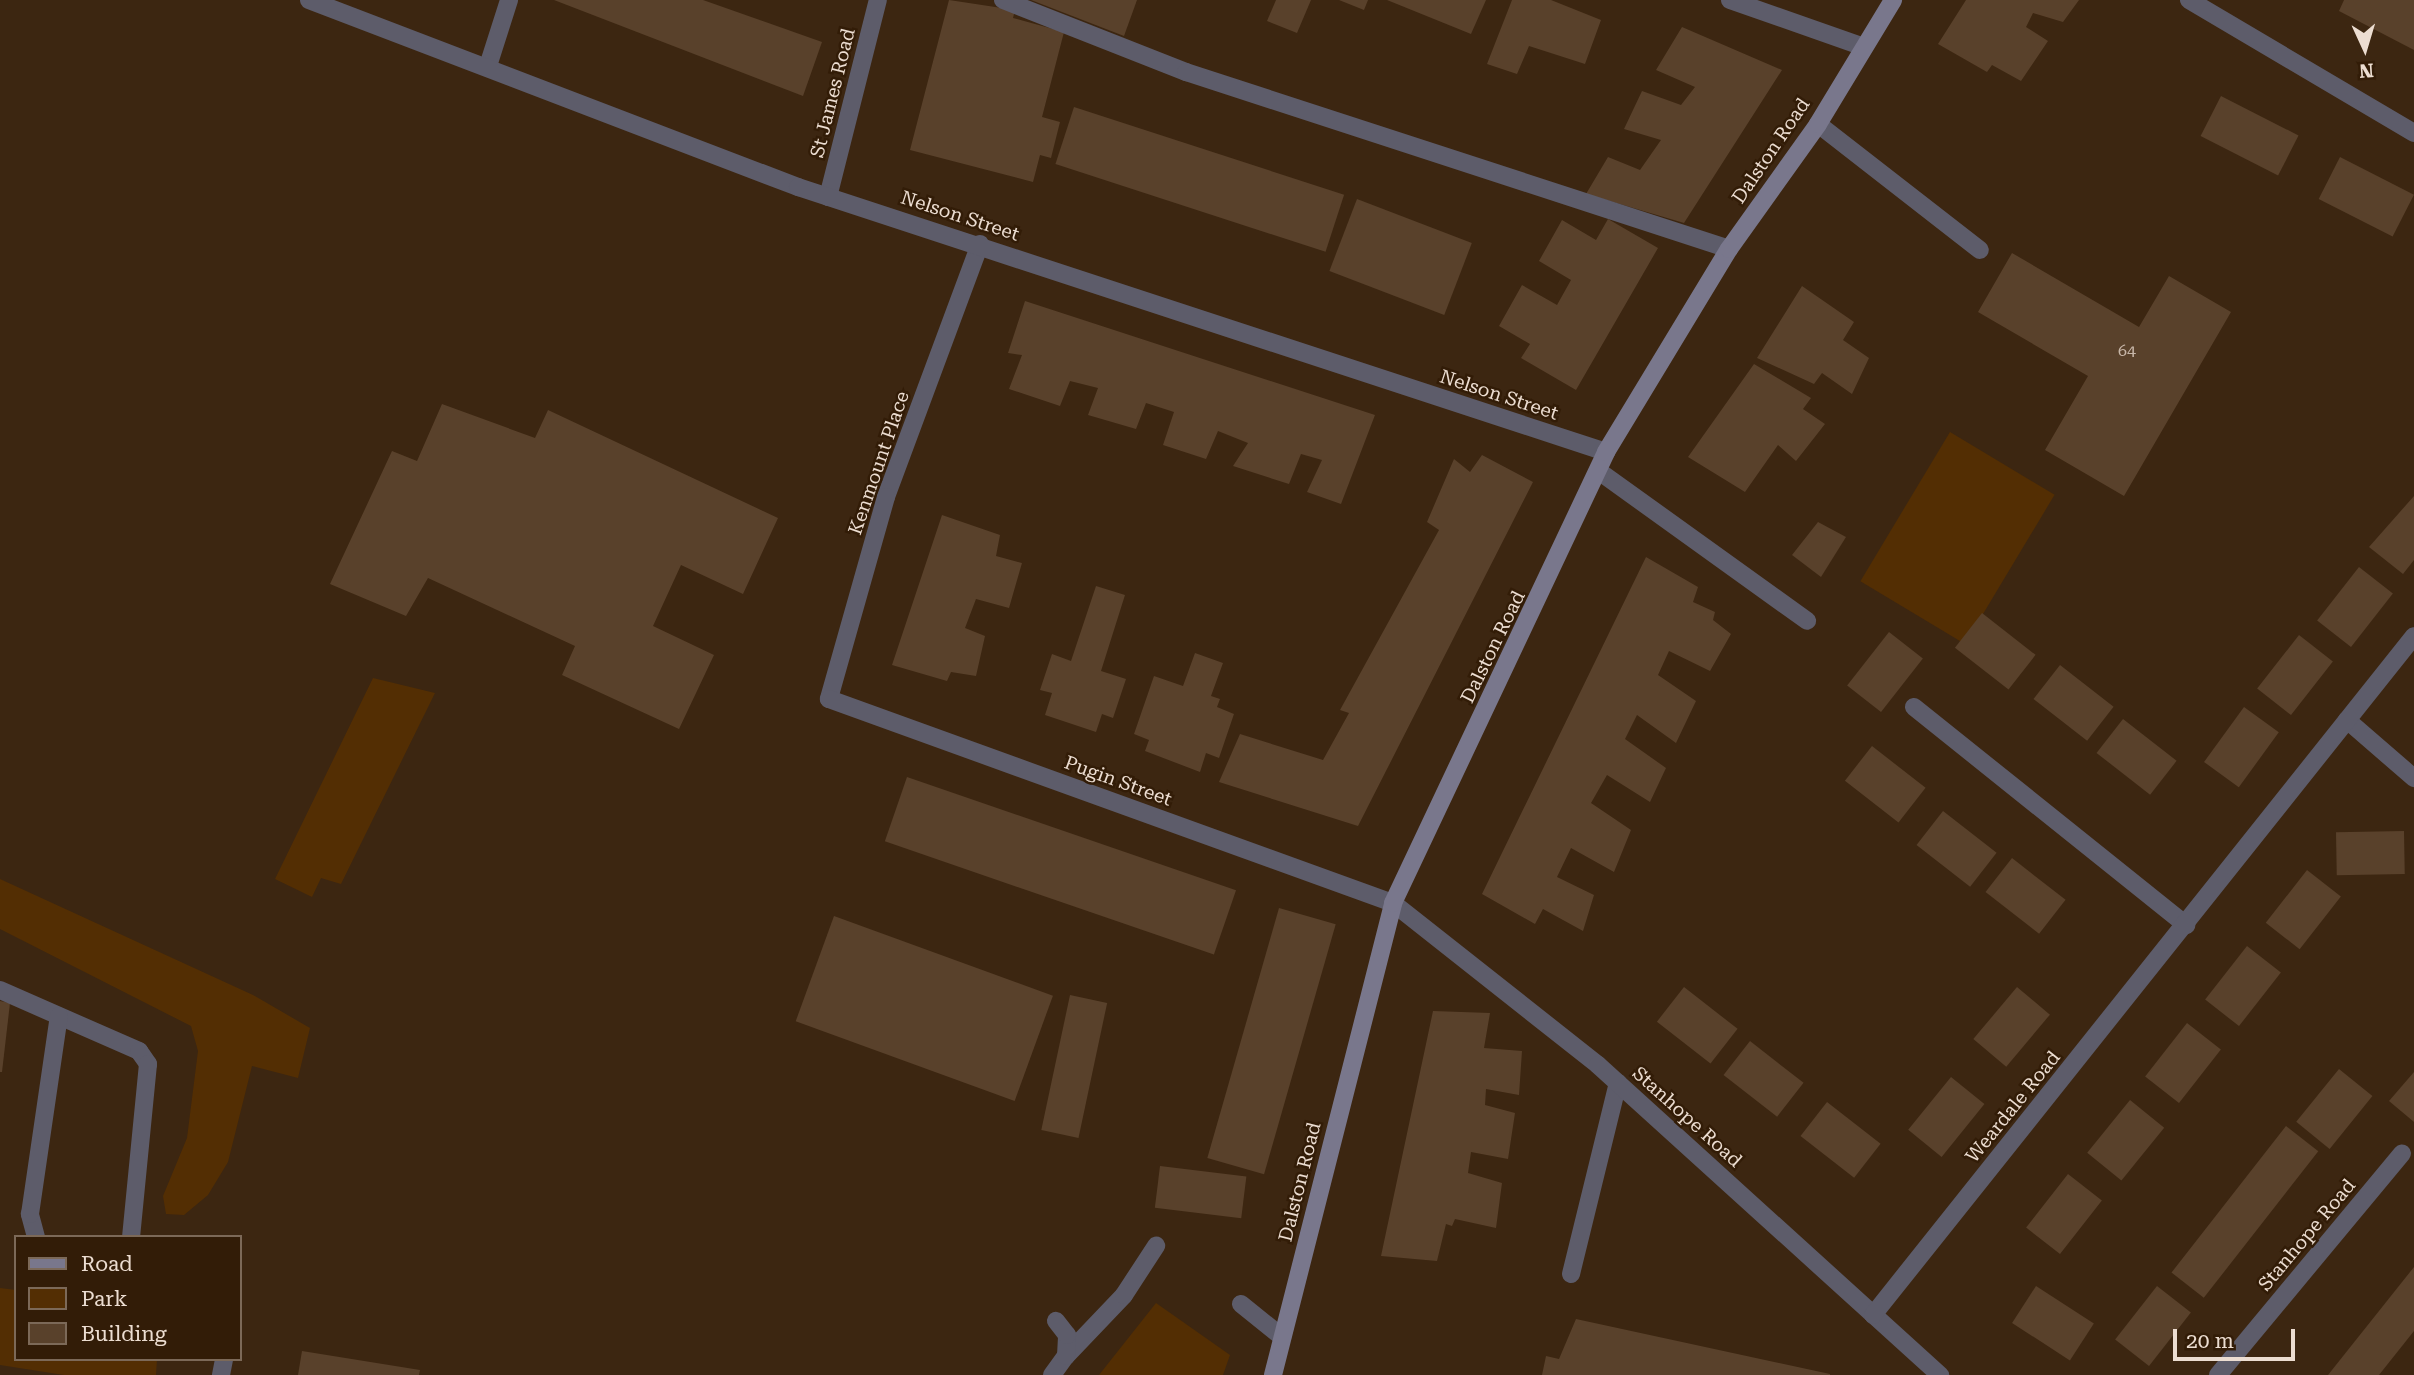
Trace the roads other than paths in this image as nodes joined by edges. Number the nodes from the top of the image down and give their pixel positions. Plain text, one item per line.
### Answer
1 (309, 0) edge
2 (509, 0) edge
3 (878, 0) edge
4 (1003, 0) edge
5 (1730, 0) edge
6 (1893, 0) edge
7 (2189, 0) edge
8 (1861, 46) junction
9 (488, 66) junction
10 (1818, 124) junction
11 (2414, 133) edge
12 (828, 197) junction
13 (980, 244) junction
14 (1729, 249) junction
15 (1980, 250) dead end
16 (1606, 452) junction
17 (1600, 472) junction
18 (1807, 621) dead end
19 (2414, 636) edge
20 (829, 699) joint
21 (1914, 707) dead end
22 (2347, 720) junction
23 (2414, 778) edge
24 (1394, 903) junction
25 (2186, 925) junction
26 (0, 989) edge
27 (59, 1016) junction
28 (1619, 1083) junction
29 (2402, 1153) dead end
30 (35, 1235) edge
31 (131, 1235) edge
32 (1156, 1246) dead end
33 (1571, 1274) dead end
34 (1241, 1304) dead end
35 (1873, 1315) junction
36 (1056, 1321) dead end
37 (1282, 1336) junction
38 (1066, 1356) junction
39 (1052, 1375) edge
40 (1272, 1375) edge
41 (1940, 1375) edge
42 (2218, 1375) edge

1 - 9 street, Nelson Street
2 - 9 street
3 - 12 street, St James Road
4 - 14 street
5 - 8 street
6 - 8 main road, Dalston Road
7 - 11 street
8 - 10 main road, Dalston Road
9 - 12 street, Nelson Street
10 - 14 main road, Dalston Road
10 - 15 street
12 - 13 street, Nelson Street
13 - 16 street, Nelson Street
13 - 20 street, Kenmount Place
14 - 16 main road, Dalston Road
16 - 17 main road, Dalston Road
17 - 18 street
17 - 24 main road, Dalston Road
19 - 22 street, Weardale Road
20 - 24 street, Pugin Street
21 - 25 street
22 - 23 street
22 - 25 street, Weardale Road
24 - 28 street, Stanhope Road
24 - 37 main road, Dalston Road
25 - 35 street, Weardale Road
26 - 27 street
27 - 30 street
27 - 31 street
28 - 33 street
28 - 35 street, Stanhope Road
29 - 42 street, Stanhope Road
32 - 38 street
34 - 37 street
35 - 41 street, Stanhope Road
36 - 38 street
37 - 40 main road, Dalston Road
38 - 39 street

